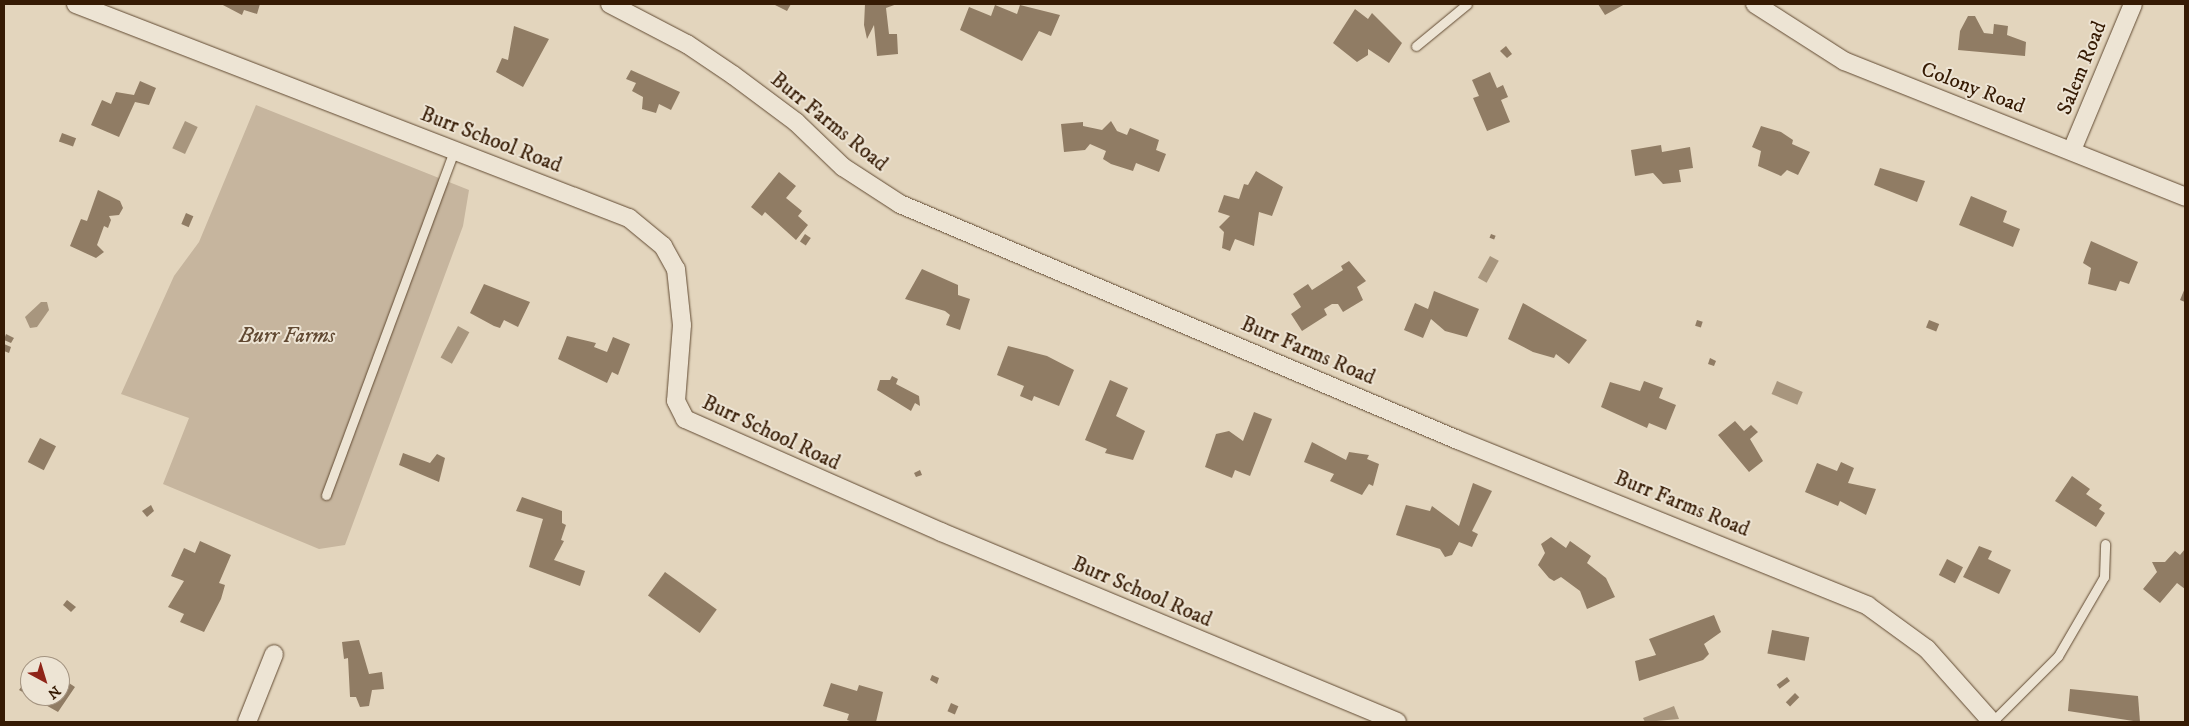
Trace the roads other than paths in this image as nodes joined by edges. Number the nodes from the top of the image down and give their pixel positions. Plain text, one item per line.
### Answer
1 (76, 4) edge
2 (610, 4) edge
3 (1467, 4) edge
4 (1754, 4) edge
5 (2133, 4) edge
6 (1416, 46) dead end
7 (454, 150) junction
8 (2072, 150) junction
9 (2185, 197) edge
10 (326, 495) dead end
11 (2105, 544) dead end
12 (274, 654) dead end
13 (247, 722) edge
14 (1398, 722) edge
15 (1992, 722) edge

1 - 7 street, Burr School Road
2 - 15 street, Burr Farms Road
3 - 6 lane
4 - 8 street, Colony Road
5 - 8 street, Salem Road
7 - 10 lane
7 - 14 street, Burr School Road
8 - 9 street, Colony Road
11 - 15 lane
12 - 13 street

